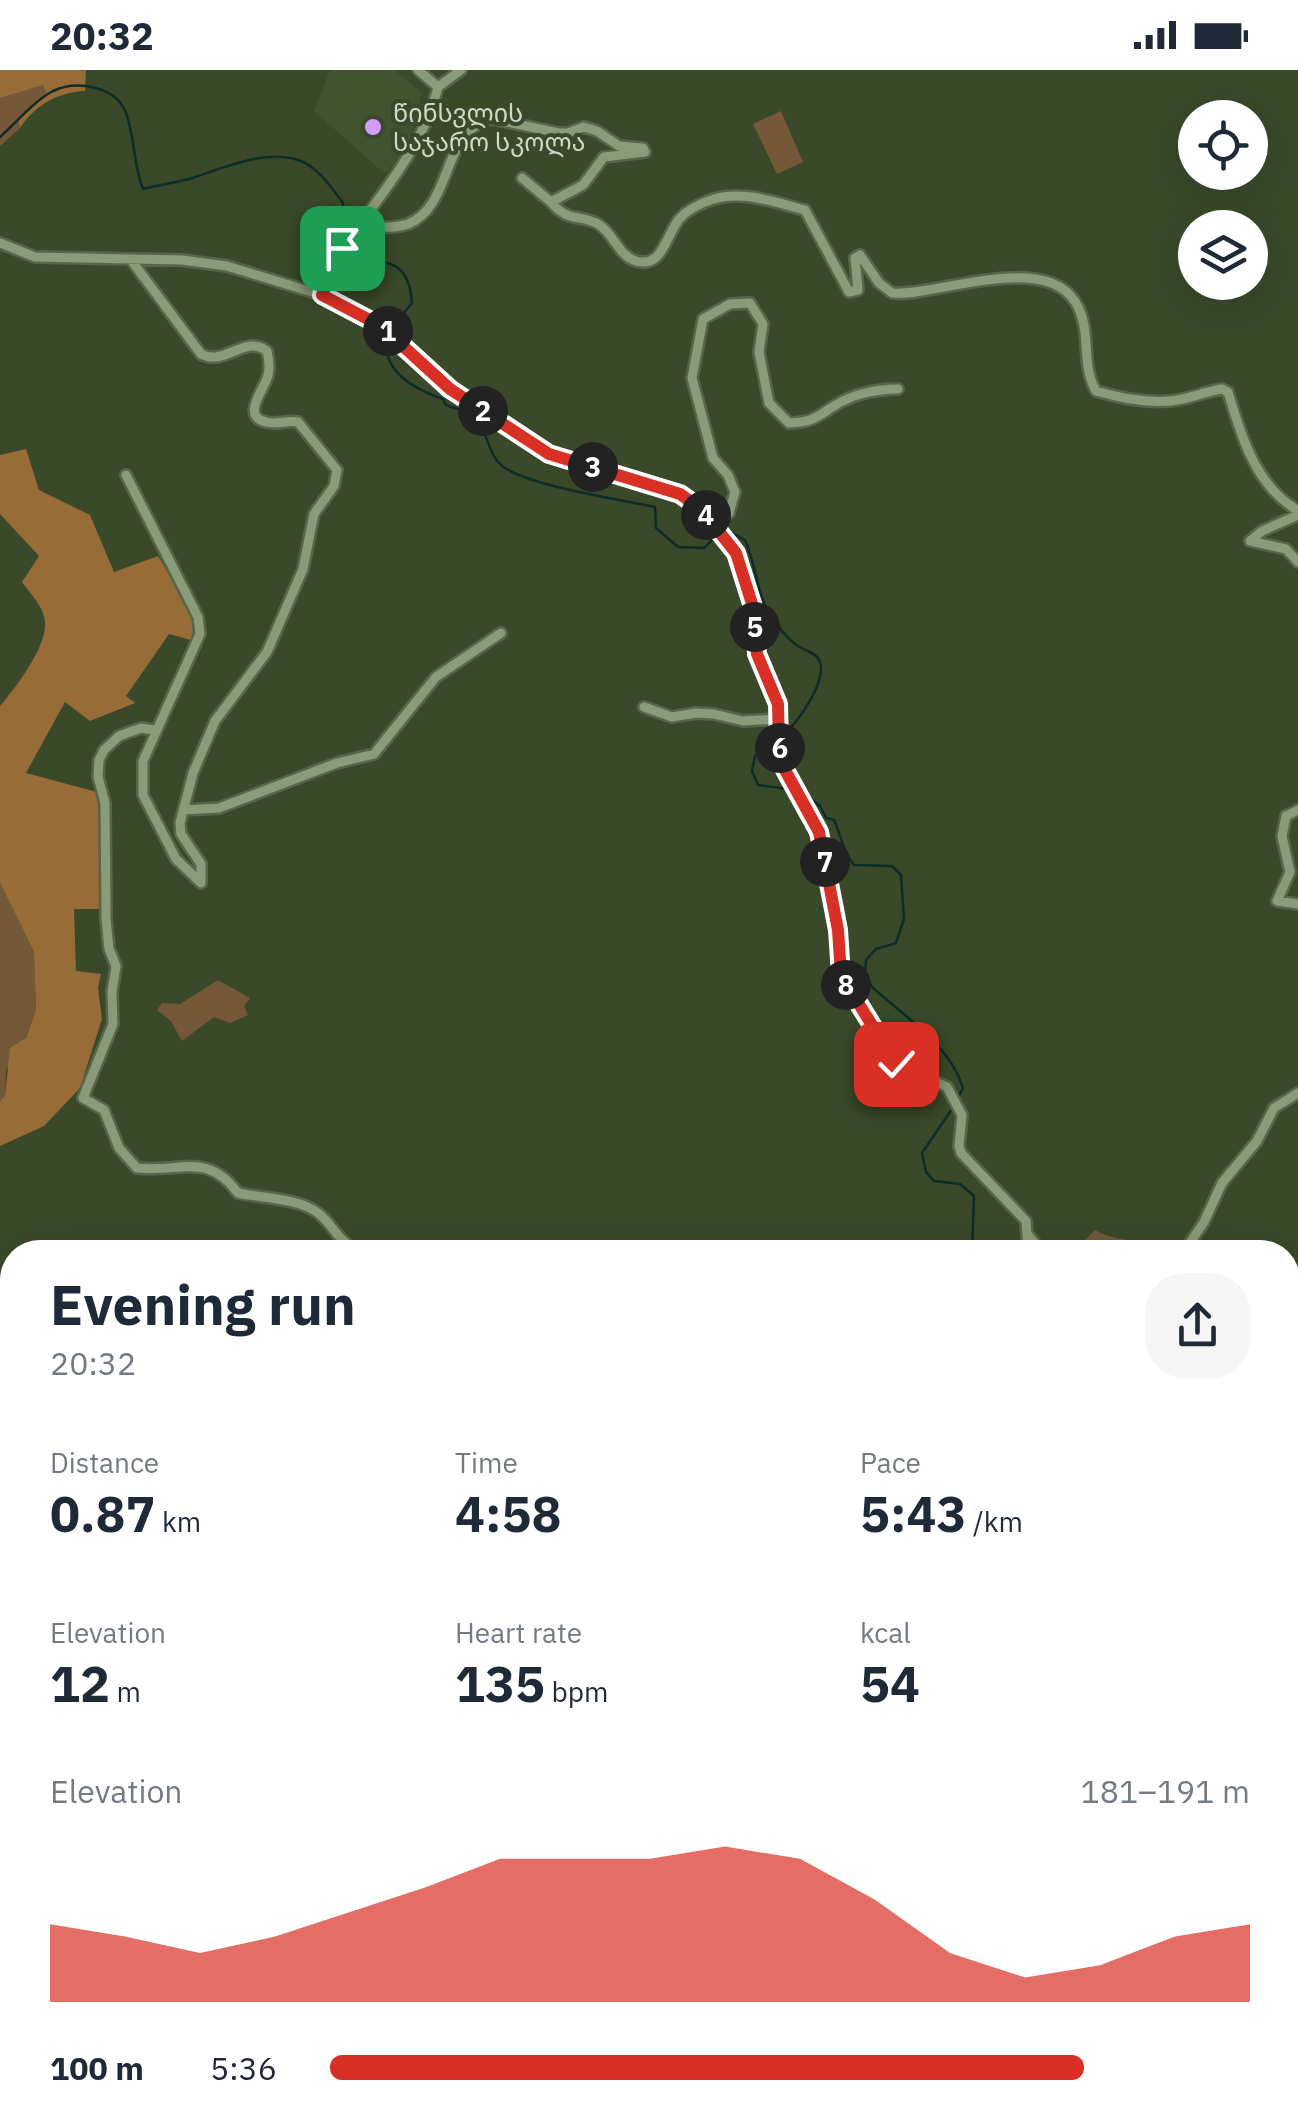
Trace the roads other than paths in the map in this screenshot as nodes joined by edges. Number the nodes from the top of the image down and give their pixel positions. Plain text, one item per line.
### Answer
1 (418, 70) edge
2 (461, 70) edge
3 (438, 87) junction
4 (522, 178) dead end
5 (551, 202) junction
6 (361, 226) junction
7 (0, 243) edge
8 (131, 260) junction
9 (322, 295) junction
10 (898, 389) dead end
11 (126, 475) dead end
12 (701, 509) junction
13 (1298, 562) edge
14 (501, 633) dead end
15 (644, 707) dead end
16 (777, 719) junction
17 (154, 730) junction
18 (184, 810) junction
19 (1298, 810) edge
20 (1298, 904) edge
21 (1298, 1093) edge
22 (1028, 1236) junction
23 (342, 1240) edge
24 (1028, 1240) edge
25 (1032, 1240) edge
26 (1192, 1240) edge

1 - 3 street
2 - 3 street
3 - 6 street
4 - 5 street
5 - 6 street
5 - 13 street
6 - 9 street
7 - 8 street
8 - 9 street
8 - 18 street
9 - 12 street
10 - 12 street
11 - 17 street
12 - 16 street
14 - 18 street
15 - 16 street
16 - 22 street
17 - 18 street
17 - 23 street
19 - 20 street
21 - 26 street
22 - 24 street
22 - 25 street

